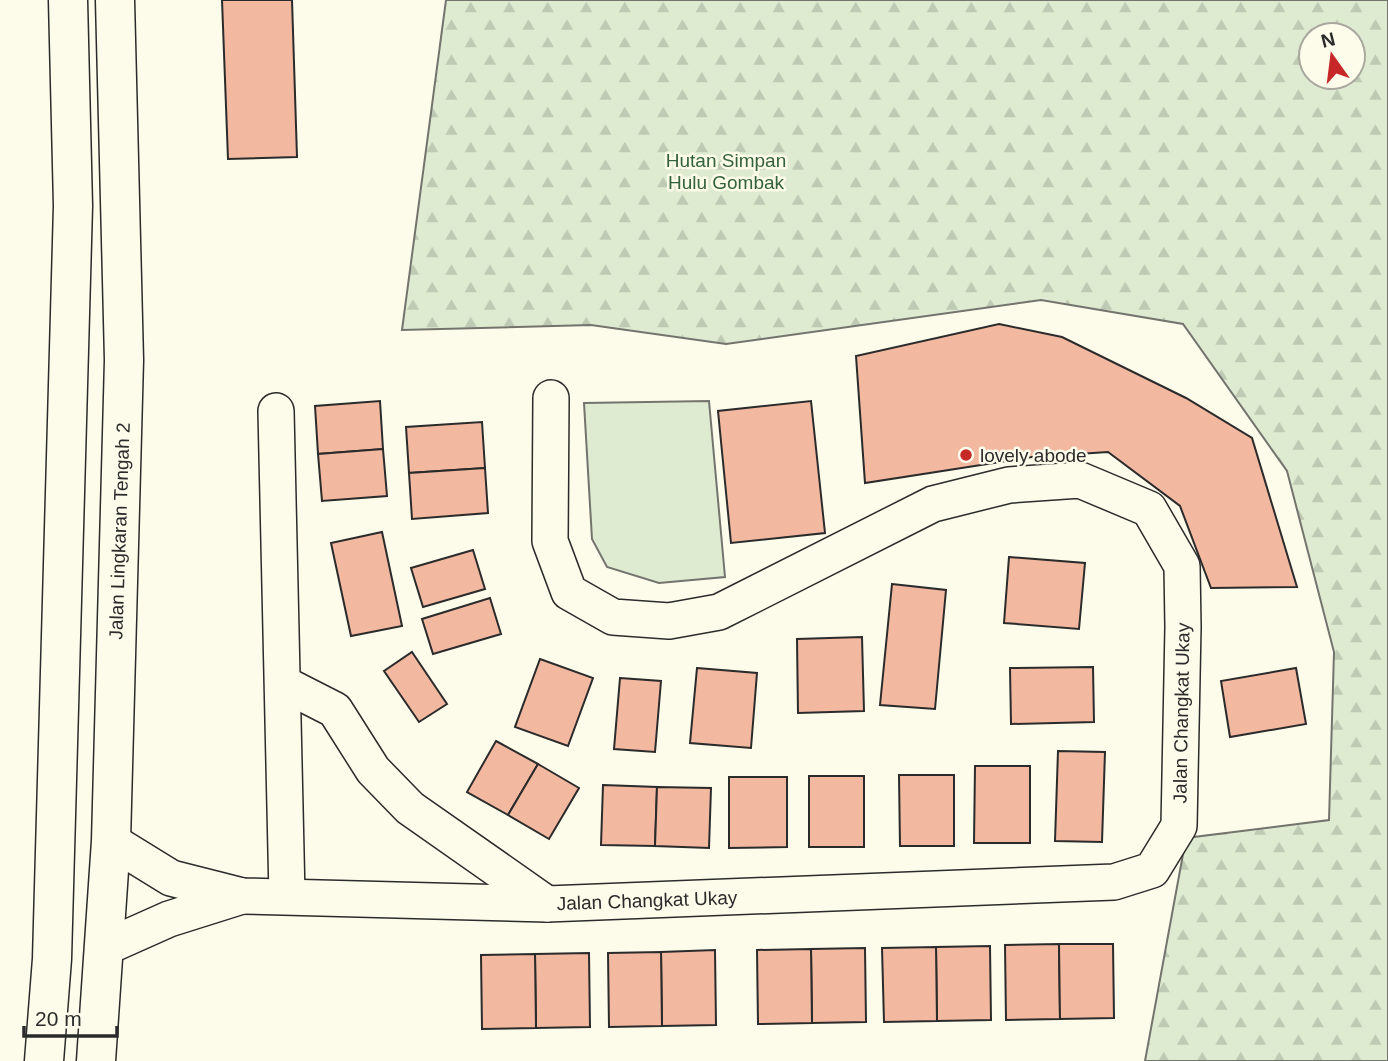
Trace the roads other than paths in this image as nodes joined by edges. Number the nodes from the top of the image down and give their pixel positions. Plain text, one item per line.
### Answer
1 (68, 0) edge
2 (115, 0) edge
3 (551, 398) dead end
4 (276, 411) dead end
5 (284, 684) junction
6 (111, 841) junction
7 (242, 896) junction
8 (287, 896) junction
9 (547, 904) junction
10 (104, 948) junction
11 (44, 1061) edge
12 (96, 1061) edge

1 - 11 highway
2 - 6 highway, Jalan Lingkaran Tengah 2
3 - 9 street, Jalan Changkat Ukay
4 - 5 street
5 - 8 street
5 - 9 street
6 - 7 street, Jalan Changkat Ukay
6 - 10 highway, Jalan Lingkaran Tengah 2
7 - 8 street, Jalan Changkat Ukay
7 - 10 street, Jalan Changkat Ukay
8 - 9 street, Jalan Changkat Ukay
10 - 12 highway, Jalan Lingkaran Tengah 2

